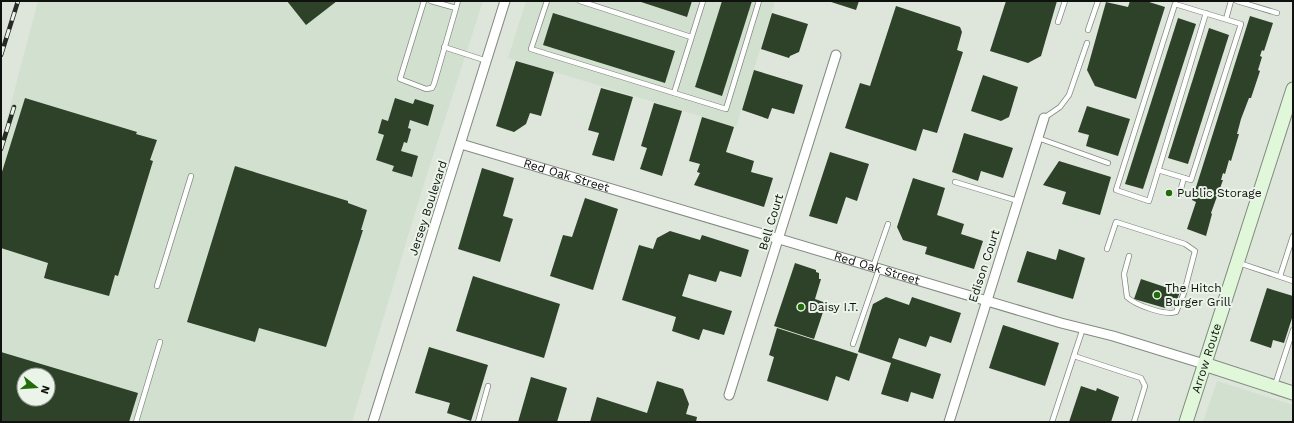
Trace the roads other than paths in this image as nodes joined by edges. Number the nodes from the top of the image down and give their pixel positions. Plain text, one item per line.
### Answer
1 (424, 1) edge
2 (431, 1) edge
3 (458, 1) edge
4 (506, 1) edge
5 (547, 1) edge
6 (580, 1) edge
7 (703, 1) edge
8 (758, 1) edge
9 (1065, 1) edge
10 (1098, 1) edge
11 (1231, 1) edge
12 (1237, 1) edge
13 (456, 8) junction
14 (1206, 13) junction
15 (1277, 13) dead end
16 (1226, 20) junction
17 (1058, 22) dead end
18 (1088, 30) dead end
19 (691, 37) junction
20 (1087, 43) dead end
21 (444, 47) junction
22 (836, 55) dead end
23 (487, 61) junction
24 (1293, 92) edge
25 (674, 94) junction
26 (1044, 118) joint
27 (1038, 138) junction
28 (461, 144) junction
29 (1108, 163) dead end
30 (1158, 170) junction
31 (191, 176) dead end
32 (1184, 178) junction
33 (955, 182) dead end
34 (1179, 195) dead end
35 (1018, 201) junction
36 (888, 224) dead end
37 (1293, 236) edge
38 (778, 239) junction
39 (1108, 249) dead end
40 (1129, 256) dead end
41 (1237, 263) junction
42 (876, 268) junction
43 (1280, 276) junction
44 (1293, 281) edge
45 (156, 286) dead end
46 (986, 300) junction
47 (1083, 328) junction
48 (1293, 330) edge
49 (160, 342) dead end
50 (853, 344) dead end
51 (1074, 356) junction
52 (1204, 364) junction
53 (488, 386) dead end
54 (1275, 387) junction
55 (1293, 393) edge
56 (729, 395) dead end
57 (136, 422) edge
58 (373, 422) edge
59 (478, 422) edge
60 (949, 422) edge
61 (1052, 422) edge
62 (1134, 422) edge
63 (1186, 422) edge

1 - 21 lane
2 - 13 lane
3 - 13 lane
4 - 23 street, Jersey Boulevard
5 - 25 lane
6 - 19 lane
7 - 19 lane
8 - 25 lane
9 - 17 lane
10 - 18 lane
11 - 16 lane
12 - 15 lane
13 - 21 lane
14 - 16 lane
14 - 30 lane
14 - 30 lane
16 - 32 lane
19 - 25 lane
20 - 26 lane
21 - 23 lane
22 - 38 street, Bell Court
23 - 28 street, Jersey Boulevard
24 - 41 main road, Arrow Route
26 - 27 street, Edison Court
27 - 29 lane
27 - 35 street, Edison Court
28 - 38 street, Red Oak Street
28 - 58 street, Jersey Boulevard
30 - 32 lane
31 - 45 lane
32 - 34 lane
33 - 35 lane
35 - 46 street, Edison Court
36 - 42 lane
37 - 43 lane
38 - 42 street, Red Oak Street
38 - 56 street, Bell Court
39 - 40 lane
41 - 43 lane
41 - 52 main road, Arrow Route
42 - 46 street, Red Oak Street
42 - 50 lane
43 - 44 lane
46 - 47 street, Red Oak Street
46 - 60 street, Edison Court
47 - 51 lane
47 - 52 street, Red Oak Street
48 - 54 lane
49 - 57 lane
51 - 61 lane
51 - 62 lane
52 - 54 main road, Red Oak Street
52 - 63 main road, Arrow Route
53 - 59 lane
54 - 55 main road, Red Oak Street

